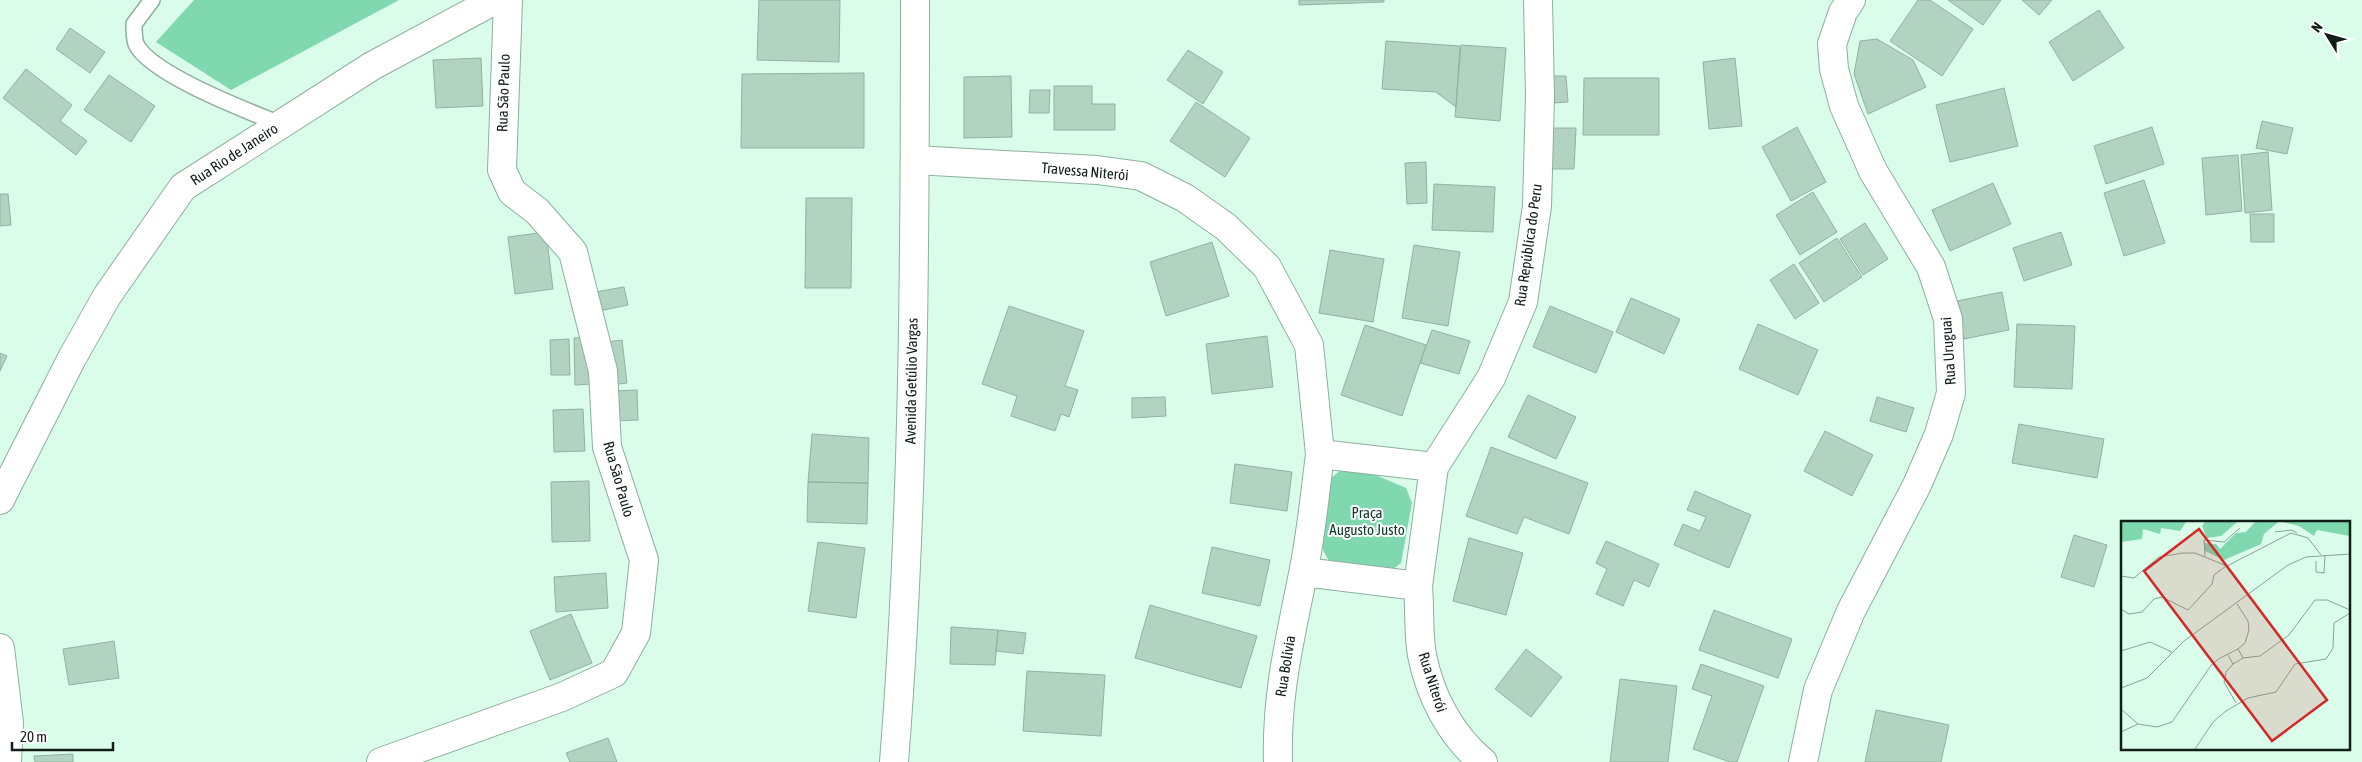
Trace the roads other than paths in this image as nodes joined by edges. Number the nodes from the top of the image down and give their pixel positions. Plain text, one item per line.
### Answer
1 (152, 0) edge
2 (495, 0) edge
3 (508, 0) edge
4 (915, 0) edge
5 (1538, 0) edge
6 (1851, 0) edge
7 (280, 124) junction
8 (915, 160) junction
9 (1320, 454) junction
10 (1434, 467) junction
11 (0, 500) edge
12 (1304, 572) junction
13 (1418, 586) junction
14 (0, 648) edge
15 (7, 762) edge
16 (381, 762) edge
17 (894, 762) edge
18 (1278, 762) edge
19 (1483, 762) edge
20 (1803, 762) edge

1 - 7 lane
2 - 7 street, Rua Rio de Janeiro
3 - 16 street, Rua São Paulo
4 - 8 street, Avenida Getúlio Vargas
5 - 10 street, Rua República do Peru
6 - 20 street, Rua Uruguai
7 - 11 street, Rua Rio de Janeiro
8 - 9 street, Travessa Niterói
8 - 17 street, Avenida Getúlio Vargas
9 - 10 street
9 - 12 street
10 - 13 street
12 - 13 street
12 - 18 street, Rua Bolívia
13 - 19 street, Rua Niterói
14 - 15 street

